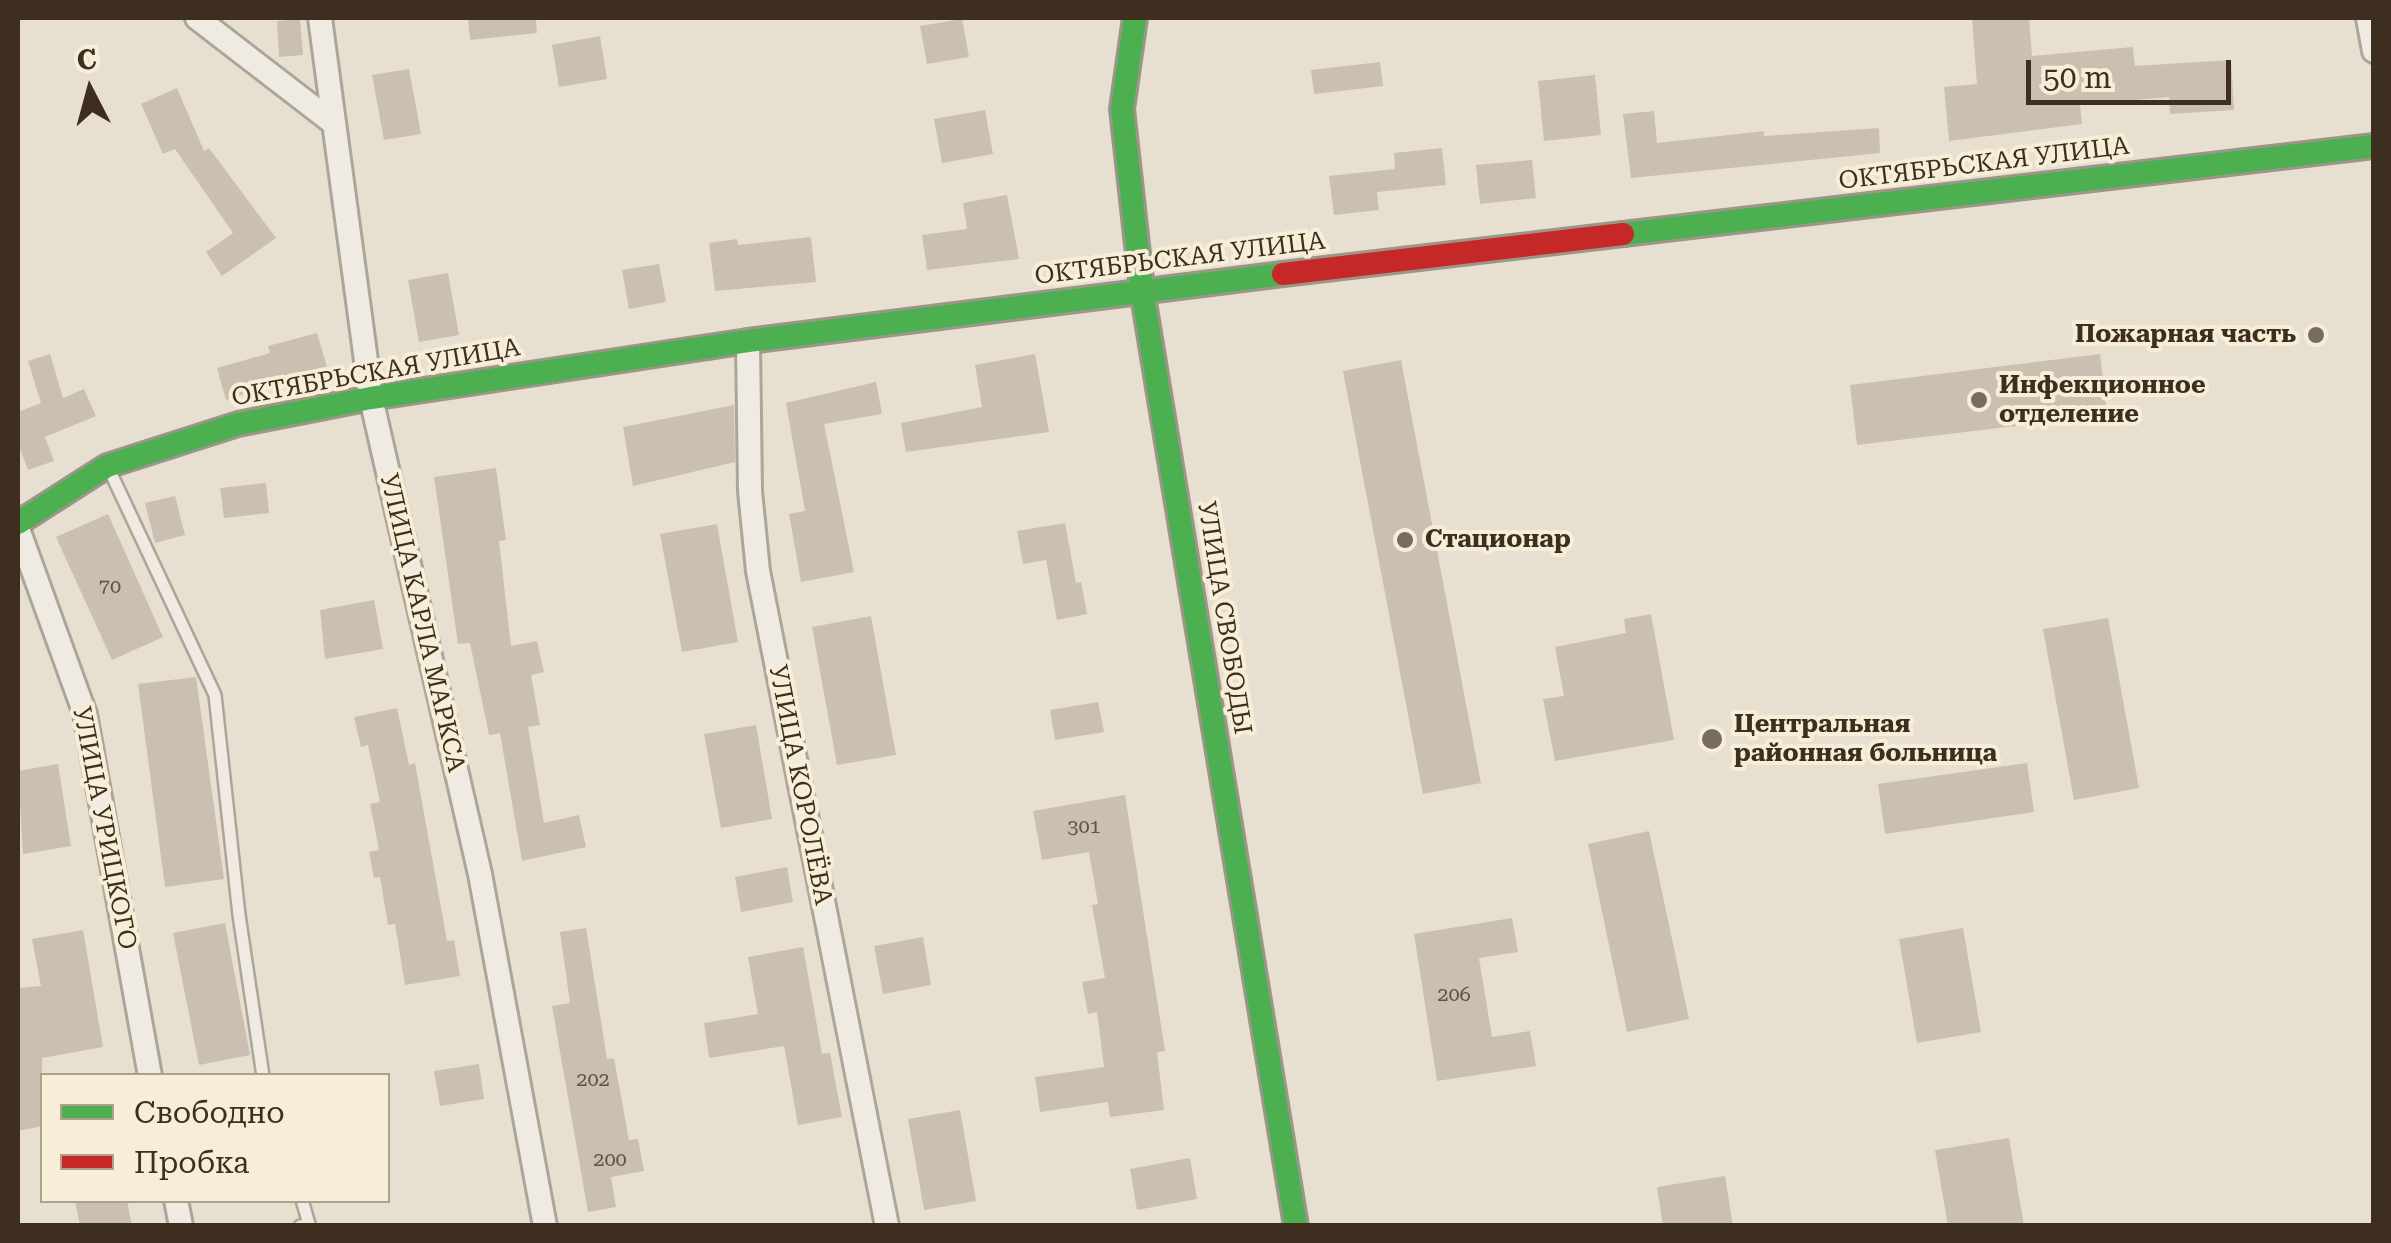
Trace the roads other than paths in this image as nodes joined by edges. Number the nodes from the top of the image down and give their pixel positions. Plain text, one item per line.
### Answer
1 (197, 18) edge
2 (320, 18) edge
3 (1135, 18) edge
4 (2368, 18) edge
5 (2374, 51) edge
6 (332, 122) junction
7 (2374, 146) edge
8 (1142, 290) junction
9 (748, 340) junction
10 (371, 398) junction
11 (107, 466) junction
12 (18, 526) edge
13 (149, 1073) edge
14 (263, 1073) edge
15 (545, 1226) edge
16 (887, 1226) edge
17 (1296, 1226) edge

1 - 6 street
2 - 6 street, УЛИЦА КАРЛА МАРКСА
3 - 8 street, УЛИЦА СВОБОДЫ
4 - 5 street
6 - 10 street, УЛИЦА КАРЛА МАРКСА
7 - 8 street, ОКТЯБРЬСКАЯ УЛИЦА
8 - 9 street, ОКТЯБРЬСКАЯ УЛИЦА
8 - 17 street, УЛИЦА СВОБОДЫ
9 - 10 street, ОКТЯБРЬСКАЯ УЛИЦА
9 - 16 street, УЛИЦА КОРОЛЁВА
10 - 11 street, ОКТЯБРЬСКАЯ УЛИЦА
10 - 15 street, УЛИЦА КАРЛА МАРКСА
11 - 12 street, ОКТЯБРЬСКАЯ УЛИЦА
11 - 14 lane
12 - 13 street, УЛИЦА УРИЦКОГО

